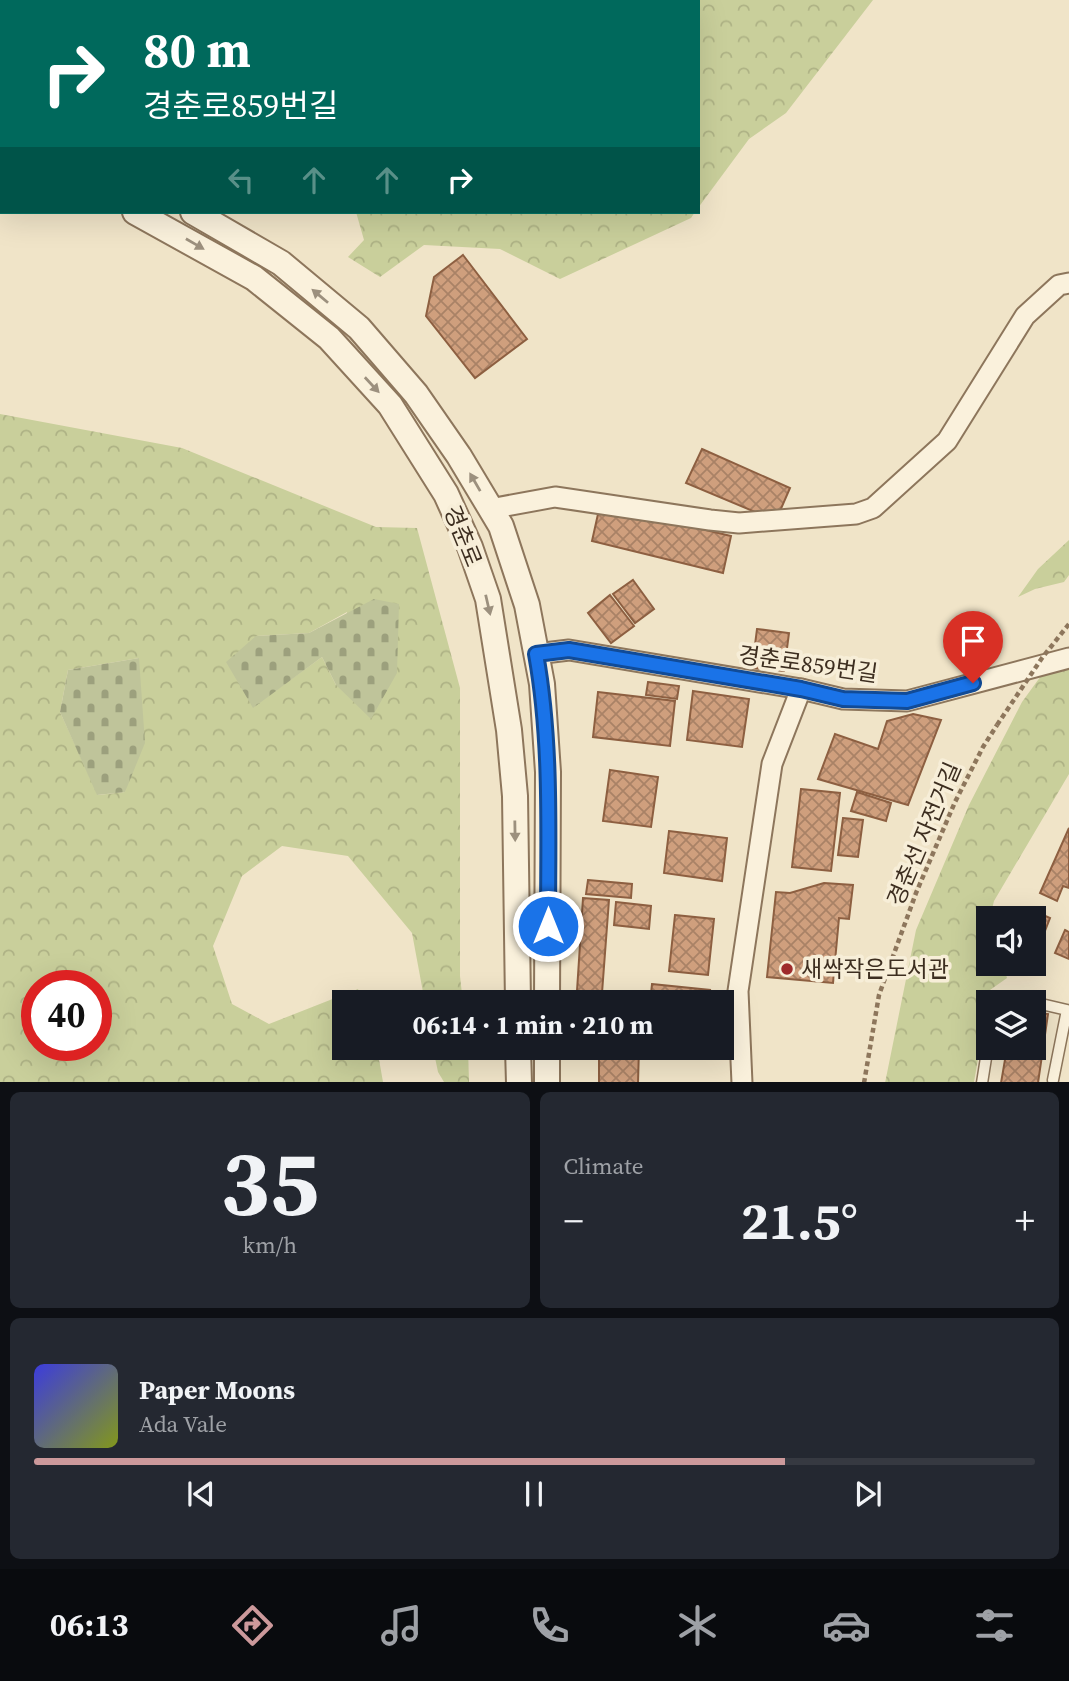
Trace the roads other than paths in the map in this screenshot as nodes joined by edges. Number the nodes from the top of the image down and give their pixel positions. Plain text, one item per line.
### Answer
1 (140, 214) edge
2 (196, 214) edge
3 (1069, 283) edge
4 (490, 509) junction
5 (536, 654) junction
6 (1069, 659) edge
7 (801, 689) junction
8 (517, 990) edge
9 (547, 990) edge
10 (1046, 1005) edge
11 (519, 1060) edge
12 (547, 1060) edge
13 (986, 1060) edge
14 (1054, 1080) dead end
15 (519, 1082) edge
16 (547, 1082) edge
17 (743, 1082) edge
18 (982, 1082) edge

1 -> 8 street, 경춘로
4 -> 2 street, 경춘로
3 - 4 street
4 - 5 street, 경춘로
5 - 7 street, 경춘로859번길
5 - 9 street, 경춘로
6 - 7 street, 경춘로859번길
7 - 17 street
10 - 14 lane
11 - 15 street
12 - 16 street
13 - 18 lane

